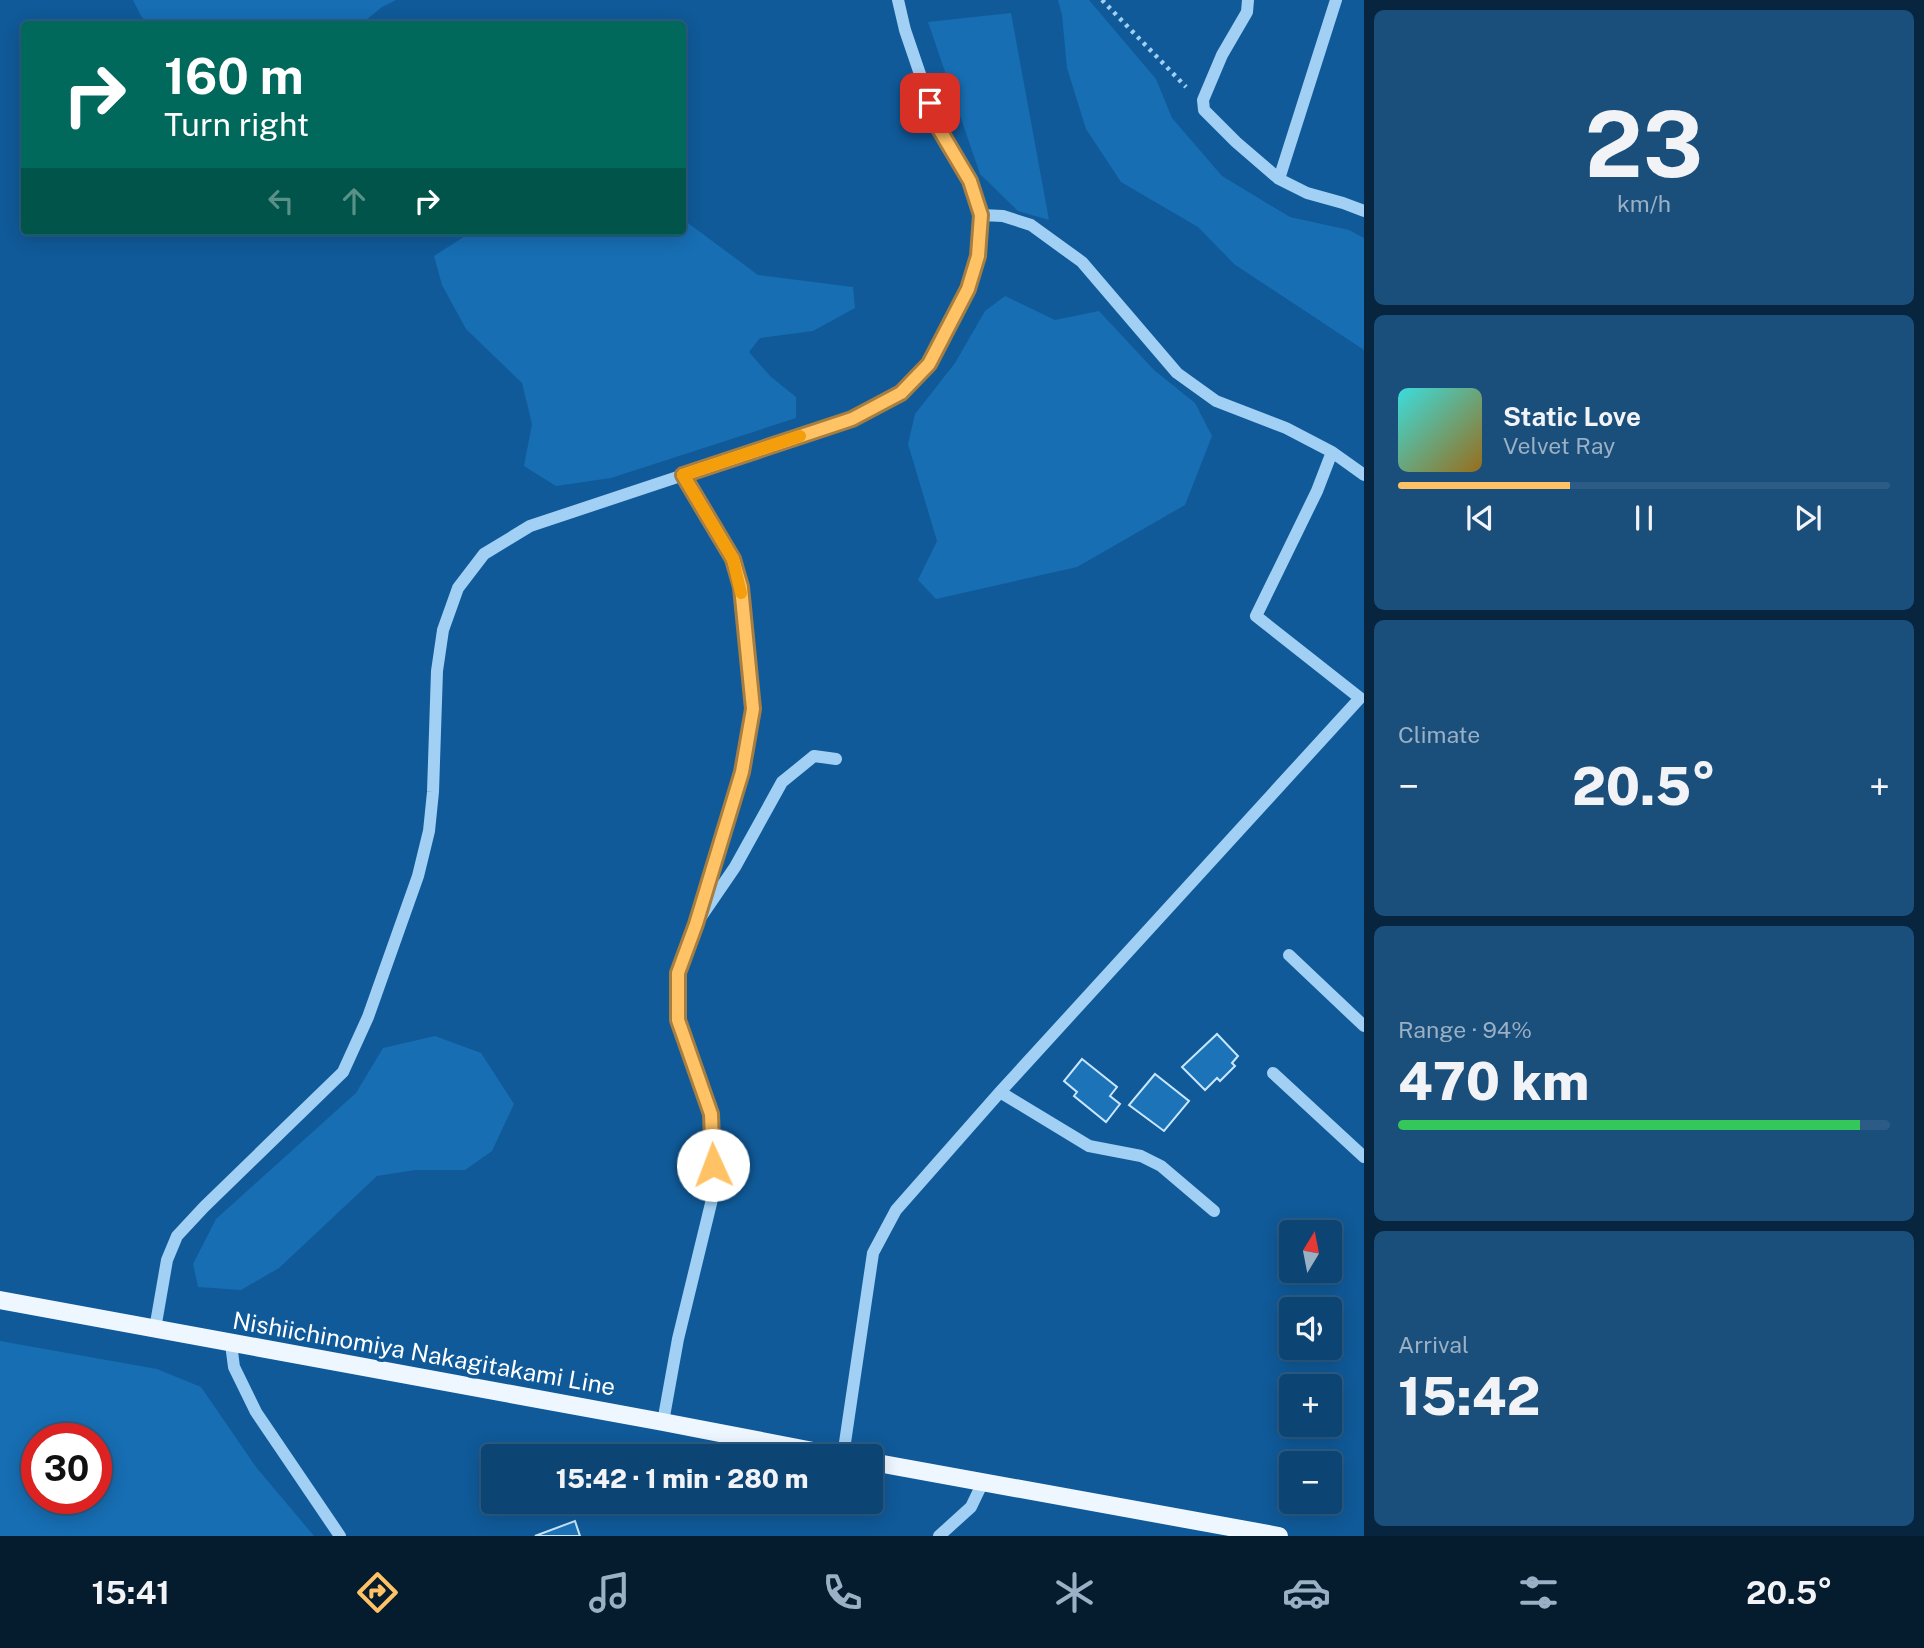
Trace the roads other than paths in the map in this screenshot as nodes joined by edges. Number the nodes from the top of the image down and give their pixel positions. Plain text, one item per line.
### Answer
1 (898, 0) edge
2 (1248, 0) edge
3 (1336, 0) edge
4 (1279, 179) junction
5 (1364, 211) edge
6 (981, 215) junction
7 (1332, 452) junction
8 (683, 475) junction
9 (1364, 475) edge
10 (836, 759) dead end
11 (696, 924) junction
12 (1289, 955) dead end
13 (1364, 1026) edge
14 (1273, 1073) dead end
15 (1000, 1092) junction
16 (1364, 1157) edge
17 (1214, 1211) dead end
18 (0, 1300) edge
19 (155, 1329) junction
20 (231, 1344) junction
21 (663, 1422) junction
22 (778, 1444) edge
23 (843, 1444) edge
24 (883, 1464) edge
25 (983, 1482) junction
26 (340, 1536) edge
27 (939, 1536) edge
28 (1279, 1536) edge

1 - 6 street
2 - 4 street
3 - 4 street
4 - 5 street
6 - 7 street
6 - 8 street
7 - 9 street
7 - 15 street
8 - 11 street
8 - 19 street
10 - 11 street
11 - 21 street
12 - 13 street
14 - 16 street
15 - 17 street
15 - 23 street
18 - 19 main road, Nishiichinomiya Nakagitakami Line
19 - 20 main road, Nishiichinomiya Nakagitakami Line
20 - 21 main road, Nishiichinomiya Nakagitakami Line
20 - 26 street
21 - 22 main road, Nishiichinomiya Nakagitakami Line
24 - 25 main road
25 - 27 street
25 - 28 main road

